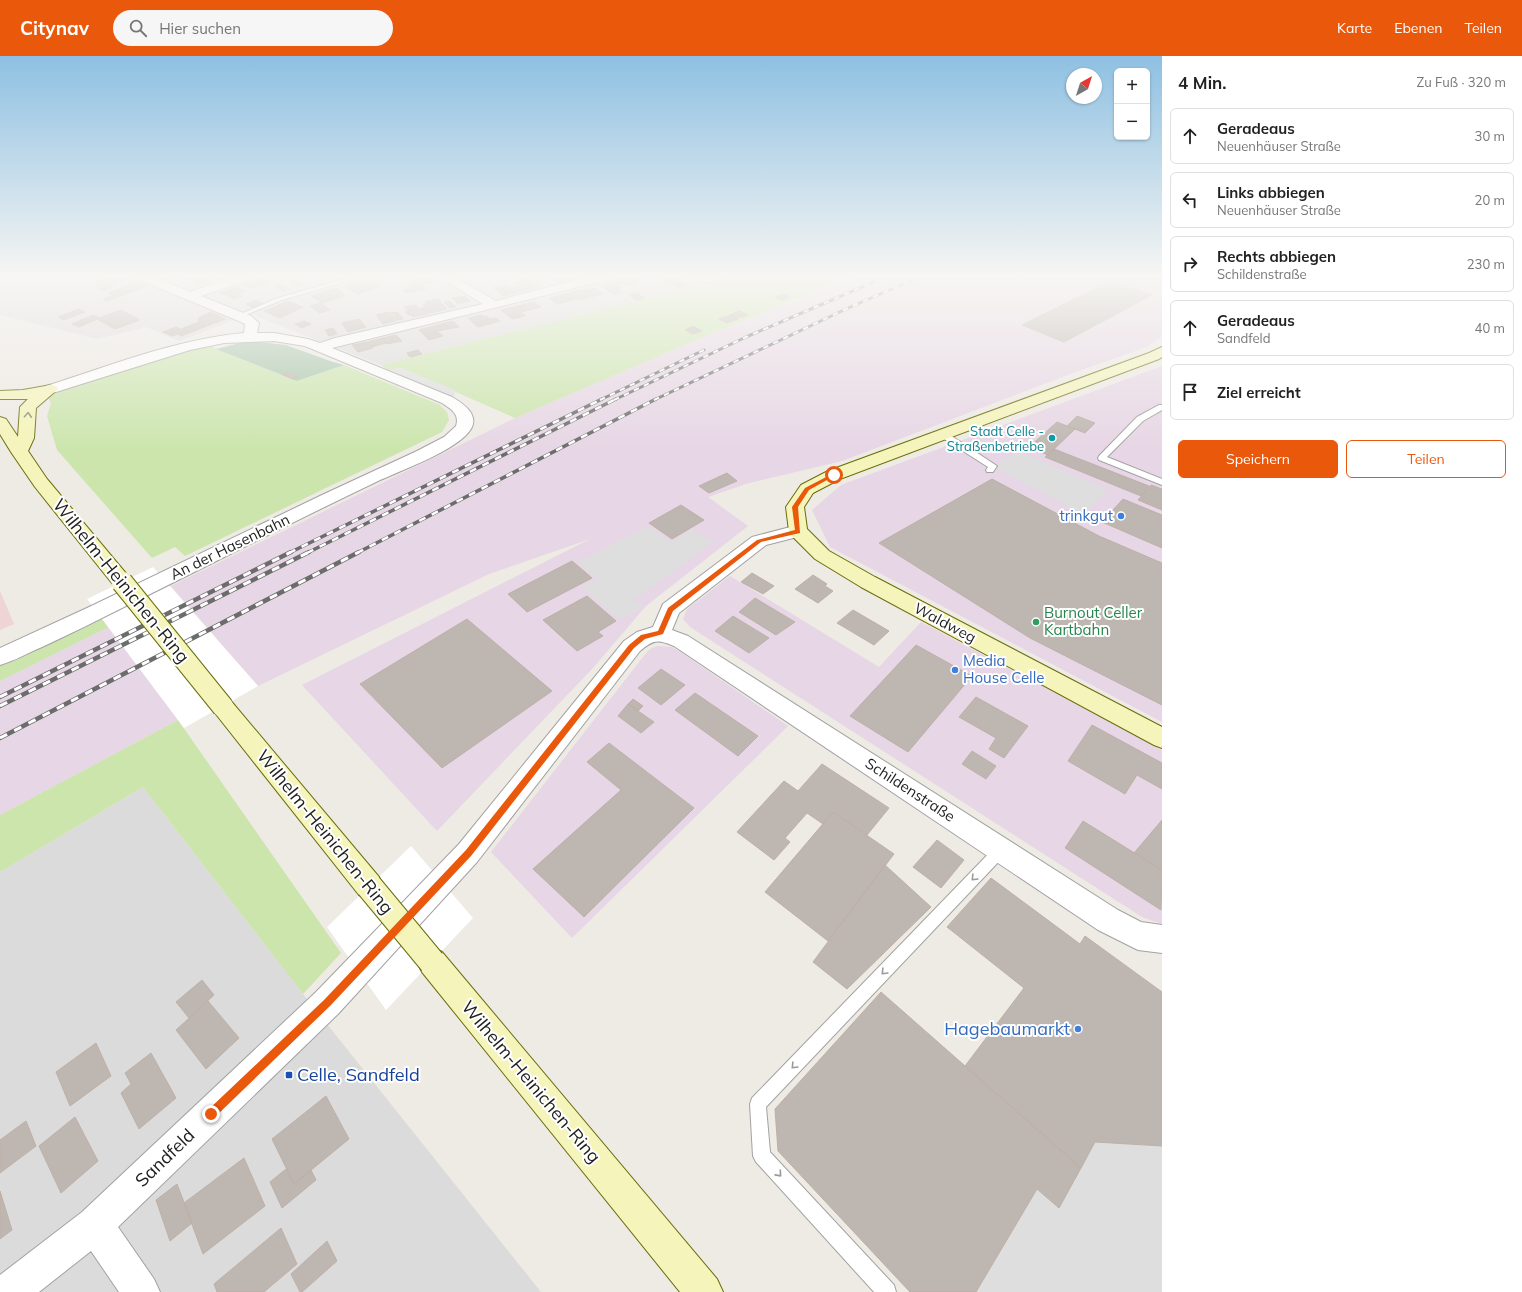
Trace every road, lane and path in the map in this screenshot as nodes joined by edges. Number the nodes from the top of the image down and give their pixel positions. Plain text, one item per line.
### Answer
1 (366, 335) edge
2 (249, 337) joint
3 (319, 348) junction
4 (1159, 355) edge
5 (52, 389) junction
6 (0, 395) edge
7 (1162, 407) edge
8 (0, 422) edge
9 (944, 436) junction
10 (20, 452) junction
11 (990, 470) dead end
12 (1162, 482) edge
13 (789, 534) junction
14 (661, 632) junction
15 (0, 657) edge
16 (1162, 738) edge
17 (1001, 850) junction
18 (1162, 940) edge
19 (96, 1225) junction
20 (9, 1292) edge
21 (141, 1292) edge
22 (704, 1292) edge
23 (887, 1292) edge

1 - 3 street
2 - 3 street
2 - 5 street
3 - 15 street, An der Hasenbahn
4 - 9 main road
5 - 6 main road
10 -> 5 main road
7 - 12 lane
8 - 10 main road, Wilhelm-Heinichen-Ring
9 - 11 lane
9 - 13 main road
10 - 22 main road, Wilhelm-Heinichen-Ring, bridge
13 - 14 street
13 - 16 main road, Waldweg
14 - 17 street, Schildenstraße
14 - 19 street, Sandfeld
17 - 18 street, Schildenstraße
17 -> 23 lane
19 - 20 street, Sandfeld
19 - 21 street

